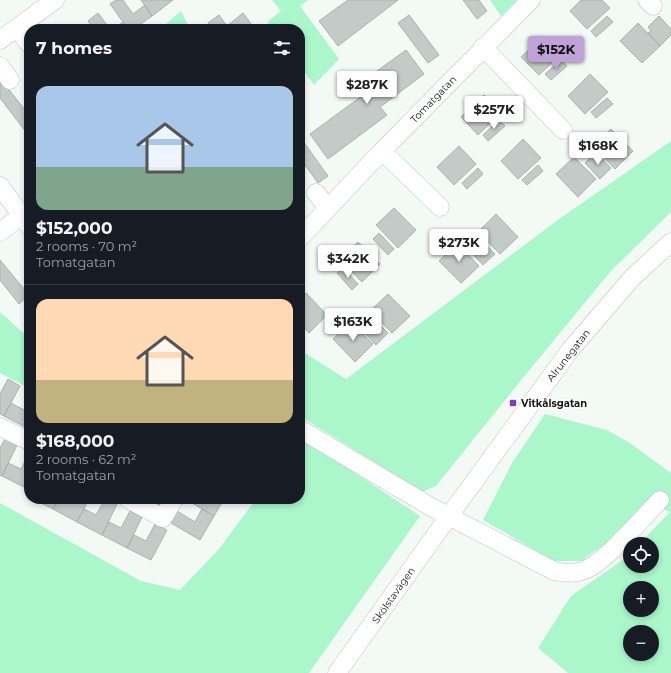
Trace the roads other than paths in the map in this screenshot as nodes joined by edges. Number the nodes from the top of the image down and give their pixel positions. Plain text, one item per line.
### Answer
1 (55, 0) edge
2 (531, 0) edge
3 (17, 28) junction
4 (24, 37) edge
5 (0, 40) edge
6 (483, 47) junction
7 (563, 130) dead end
8 (382, 151) junction
9 (0, 186) edge
10 (316, 192) dead end
11 (440, 207) dead end
12 (328, 208) junction
13 (24, 220) edge
14 (24, 221) edge
15 (0, 232) edge
16 (305, 232) edge
17 (671, 242) edge
18 (0, 427) edge
19 (305, 432) edge
20 (24, 439) edge
21 (660, 500) dead end
22 (137, 504) edge
23 (171, 504) edge
24 (449, 516) junction
25 (337, 673) edge

1 - 3 street
2 - 6 street, Tomatgatan
3 - 4 street
3 - 5 street
6 - 7 street
6 - 8 street, Tomatgatan
8 - 11 street
8 - 12 street, Tomatgatan
9 - 13 street
10 - 12 street
12 - 16 street, Tomatgatan
14 - 15 street
17 - 24 street, Alrunegatan
18 - 20 street
19 - 24 street
21 - 24 street
22 - 23 street
24 - 25 street, Skölstavägen

